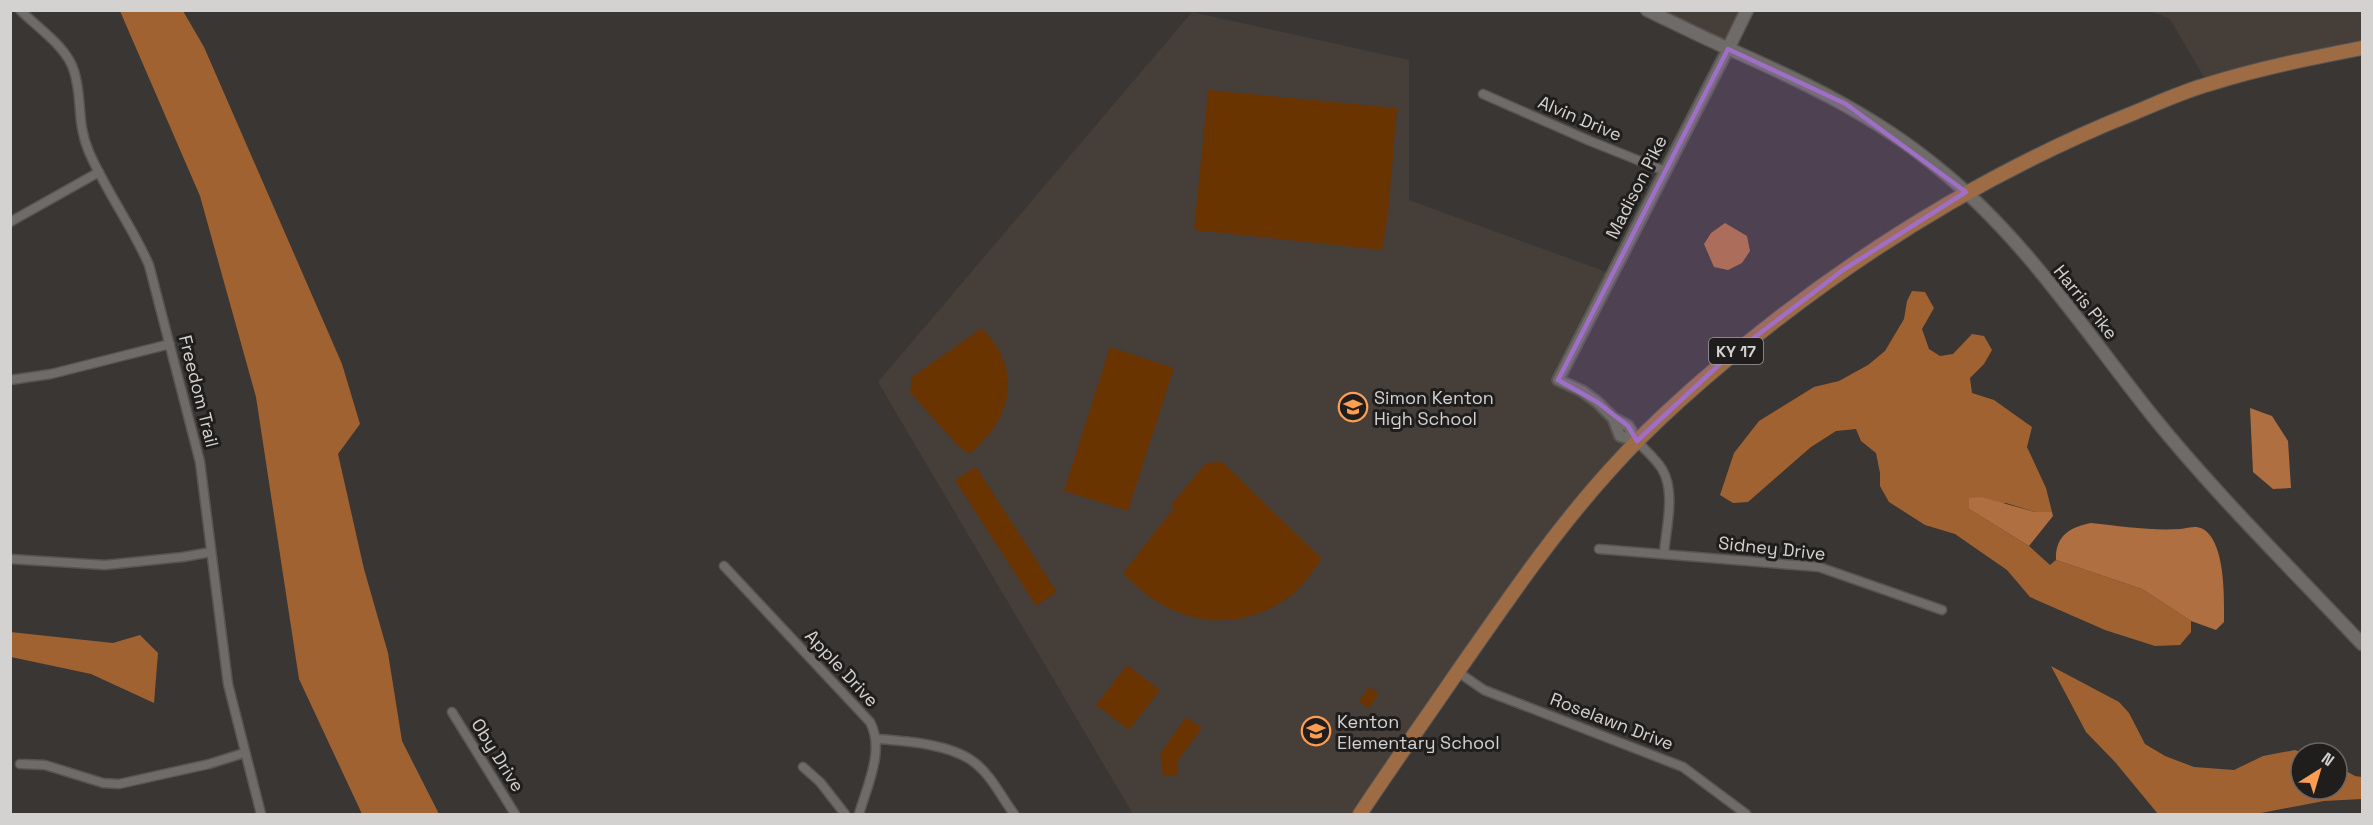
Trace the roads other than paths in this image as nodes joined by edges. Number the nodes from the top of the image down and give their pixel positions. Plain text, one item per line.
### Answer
1 (20, 10) edge
2 (1647, 10) edge
3 (1747, 10) edge
4 (2362, 48) edge
5 (1728, 49) junction
6 (1483, 94) dead end
7 (1665, 171) junction
8 (99, 172) junction
9 (1966, 192) junction
10 (10, 222) edge
11 (170, 344) junction
12 (10, 380) edge
13 (1637, 441) junction
14 (1599, 549) dead end
15 (211, 552) junction
16 (1664, 553) junction
17 (10, 559) edge
18 (724, 566) dead end
19 (1942, 610) dead end
20 (2362, 644) edge
21 (1458, 672) junction
22 (452, 712) dead end
23 (877, 739) junction
24 (244, 753) junction
25 (20, 764) dead end
26 (802, 767) dead end
27 (261, 814) edge
28 (515, 814) edge
29 (845, 814) edge
30 (859, 814) edge
31 (1014, 814) edge
32 (1359, 814) edge
33 (1746, 814) edge

1 - 8 street, Freedom Trail
2 - 5 main road, Harris Pike
3 - 5 main road, Madison Pike
4 - 9 main road, KY 17
5 - 7 street, Madison Pike
5 - 9 main road, Harris Pike
6 - 7 street, Alvin Drive
7 - 13 street, Madison Pike
8 - 10 street
8 - 11 street, Freedom Trail
9 - 13 main road, KY 17
9 - 20 main road, Harris Pike
11 - 12 street
11 - 15 street, Freedom Trail
13 - 16 street
13 - 21 main road, KY 17
14 - 16 street, Sidney Drive
15 - 17 street
15 - 24 street, Freedom Trail
16 - 19 street, Sidney Drive
18 - 23 street, Apple Drive
21 - 32 main road, KY 17
21 - 33 street, Roselawn Drive
22 - 28 street, Oby Drive
23 - 30 street
23 - 31 street
24 - 25 street
24 - 27 street, Freedom Trail
26 - 29 street

